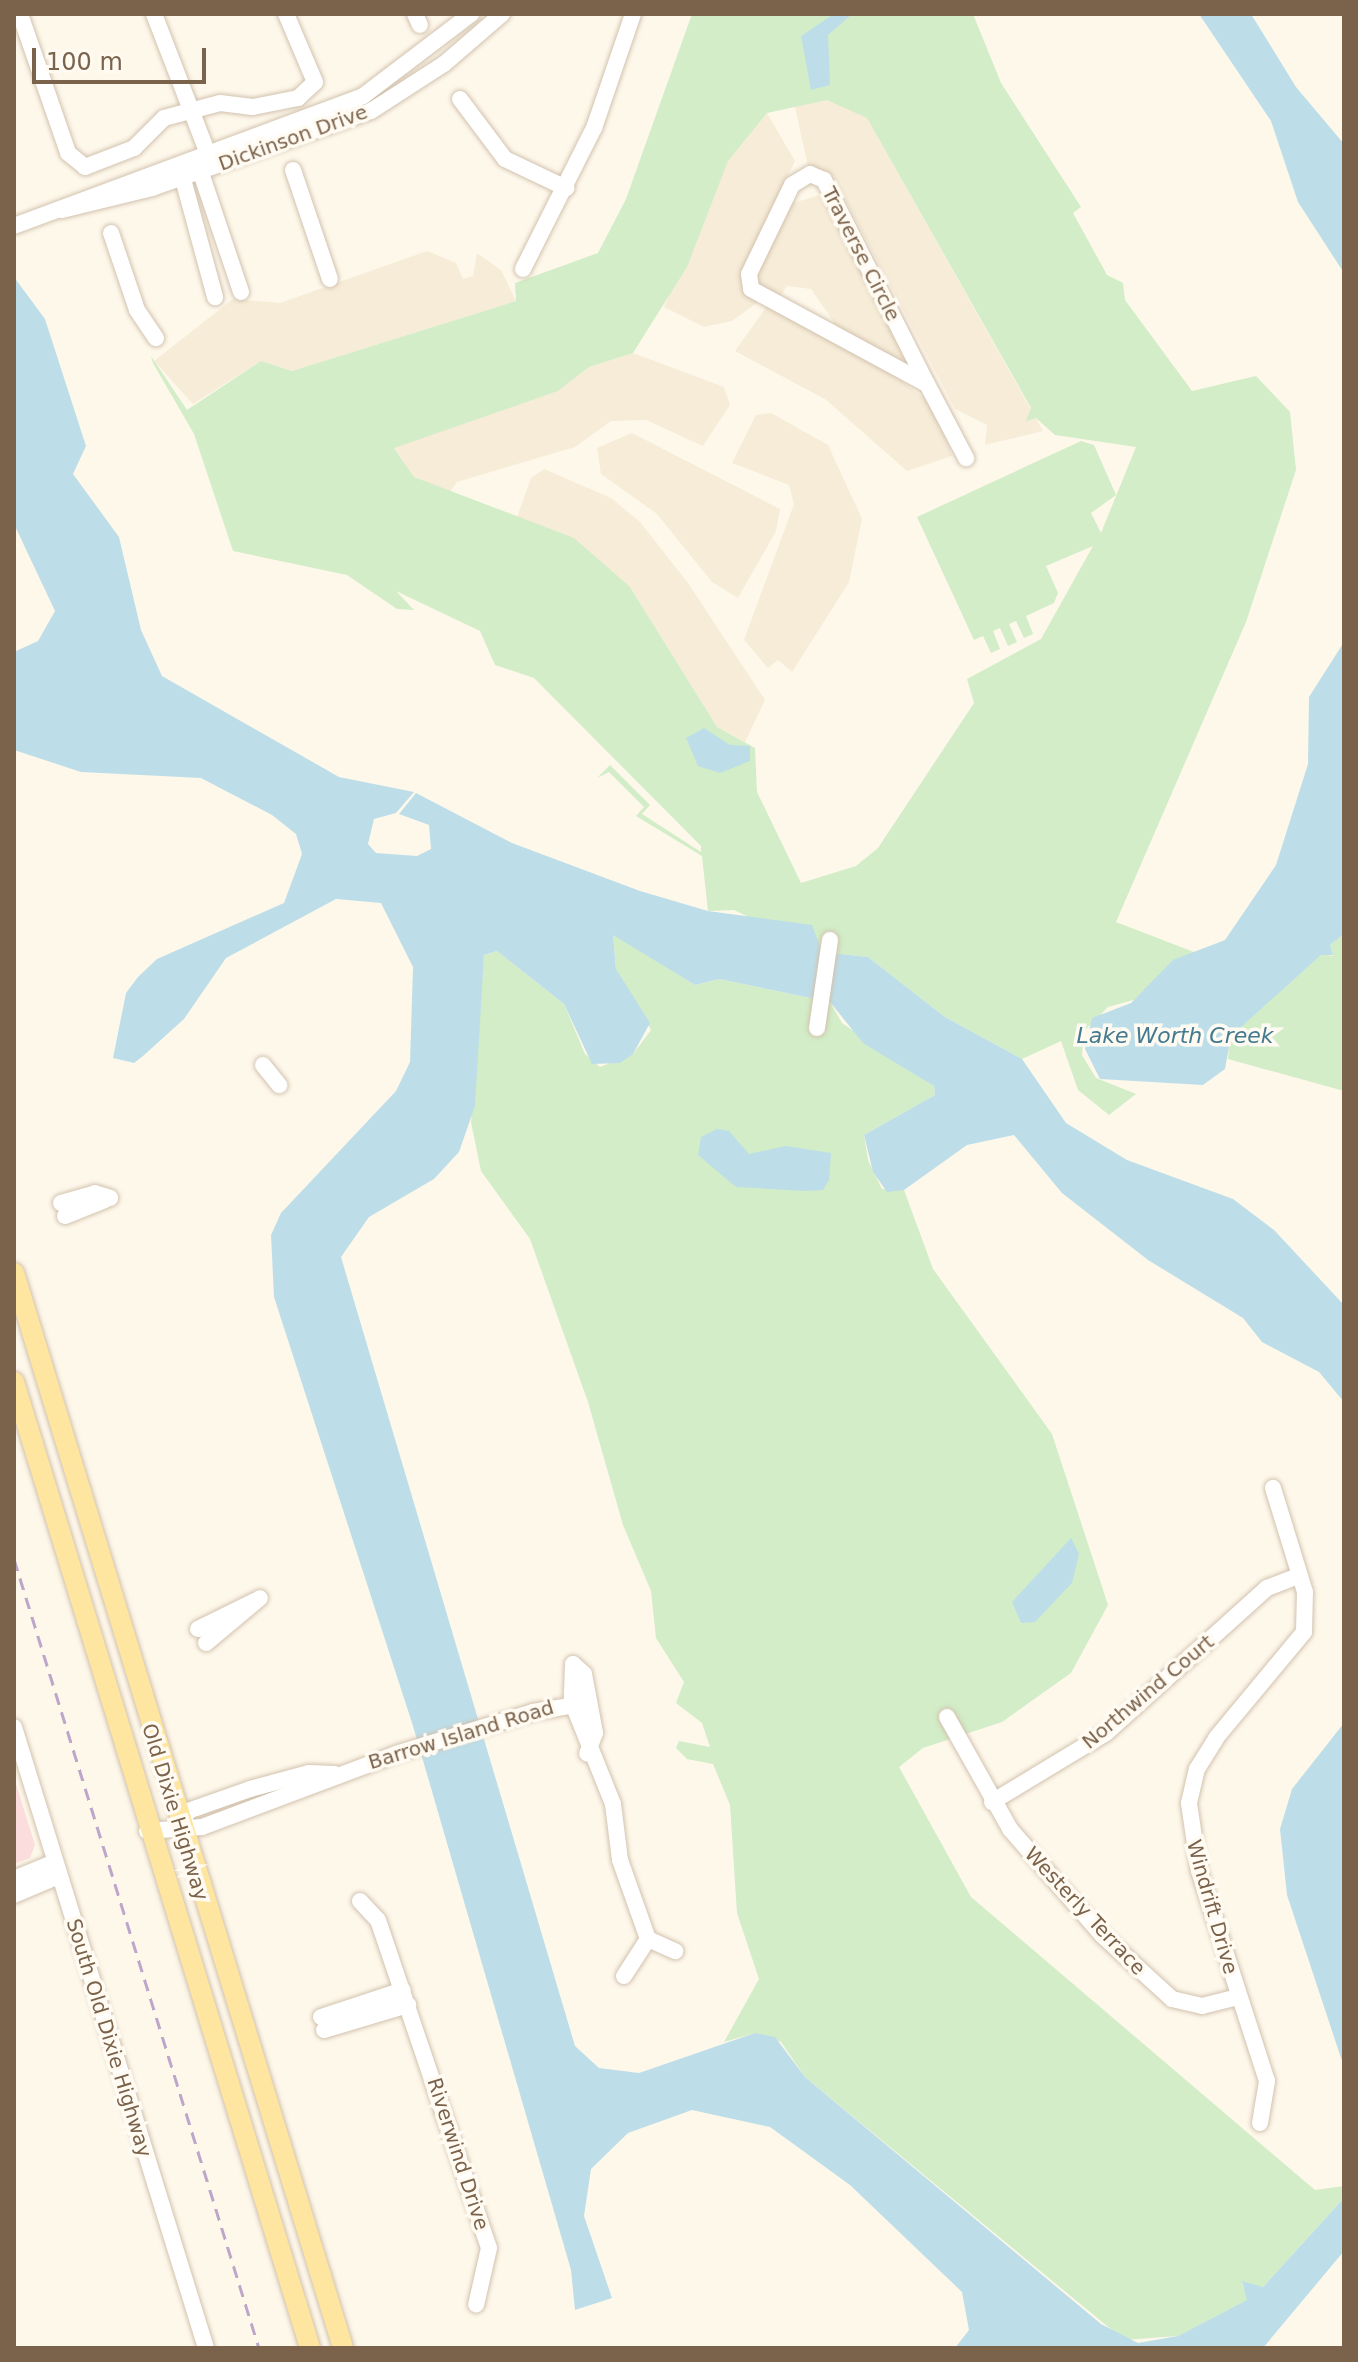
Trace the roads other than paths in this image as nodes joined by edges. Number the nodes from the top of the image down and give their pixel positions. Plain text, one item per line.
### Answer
1 (20, 14) edge
2 (154, 14) edge
3 (286, 14) edge
4 (471, 14) edge
5 (502, 14) edge
6 (633, 14) edge
7 (460, 99) dead end
8 (191, 110) junction
9 (204, 162) junction
10 (181, 170) junction
11 (293, 170) dead end
12 (566, 188) junction
13 (20, 224) edge
14 (111, 233) dead end
15 (523, 269) dead end
16 (330, 279) dead end
17 (241, 292) dead end
18 (215, 297) dead end
19 (156, 338) dead end
20 (927, 384) junction
21 (966, 458) dead end
22 (830, 940) dead end
23 (818, 1023) dead end
24 (263, 1065) dead end
25 (279, 1085) dead end
26 (110, 1198) dead end
27 (63, 1209) dead end
28 (14, 1273) edge
29 (14, 1382) edge
30 (1273, 1488) dead end
31 (1299, 1576) junction
32 (947, 1717) dead end
33 (14, 1727) edge
34 (992, 1802) junction
35 (180, 1828) junction
36 (147, 1831) junction
37 (57, 1869) junction
38 (14, 1879) edge
39 (14, 1895) edge
40 (360, 1901) dead end
41 (648, 1939) junction
42 (675, 1951) dead end
43 (624, 1976) dead end
44 (1238, 1997) junction
45 (405, 1998) junction
46 (323, 2023) dead end
47 (1260, 2123) dead end
48 (476, 2305) dead end
49 (206, 2348) edge
50 (310, 2348) edge
51 (343, 2348) edge

1 - 8 street
2 - 8 street
3 - 8 street
4 - 9 street, Dickinson Drive
5 - 9 street, Dickinson Drive
6 - 12 street
7 - 12 street
8 - 9 street
9 - 10 street, Dickinson Drive
9 - 17 street
10 - 13 street, Dickinson Drive
10 - 18 street
11 - 16 street
12 - 15 street
14 - 19 street
20 - 20 street, Traverse Circle
20 - 21 street, Traverse Circle
22 - 23 street
24 - 25 street
26 - 27 street
28 - 35 main road, Old Dixie Highway
29 - 36 main road, Old Dixie Highway
30 - 31 street, Windrift Drive
31 - 34 street, Northwind Court
31 - 44 street, Windrift Drive
32 - 34 street, Westerly Terrace
33 - 37 street, South Old Dixie Highway
34 - 44 street, Westerly Terrace
35 - 36 street, Barrow Island Road
35 - 41 street, Barrow Island Road
35 - 51 main road, Old Dixie Highway
36 - 50 main road, Old Dixie Highway
37 - 38 street
37 - 39 street
37 - 49 street, South Old Dixie Highway
40 - 45 street, Riverwind Drive
41 - 42 street
41 - 43 street
44 - 47 street, Windrift Drive
45 - 46 street
45 - 48 street, Riverwind Drive

